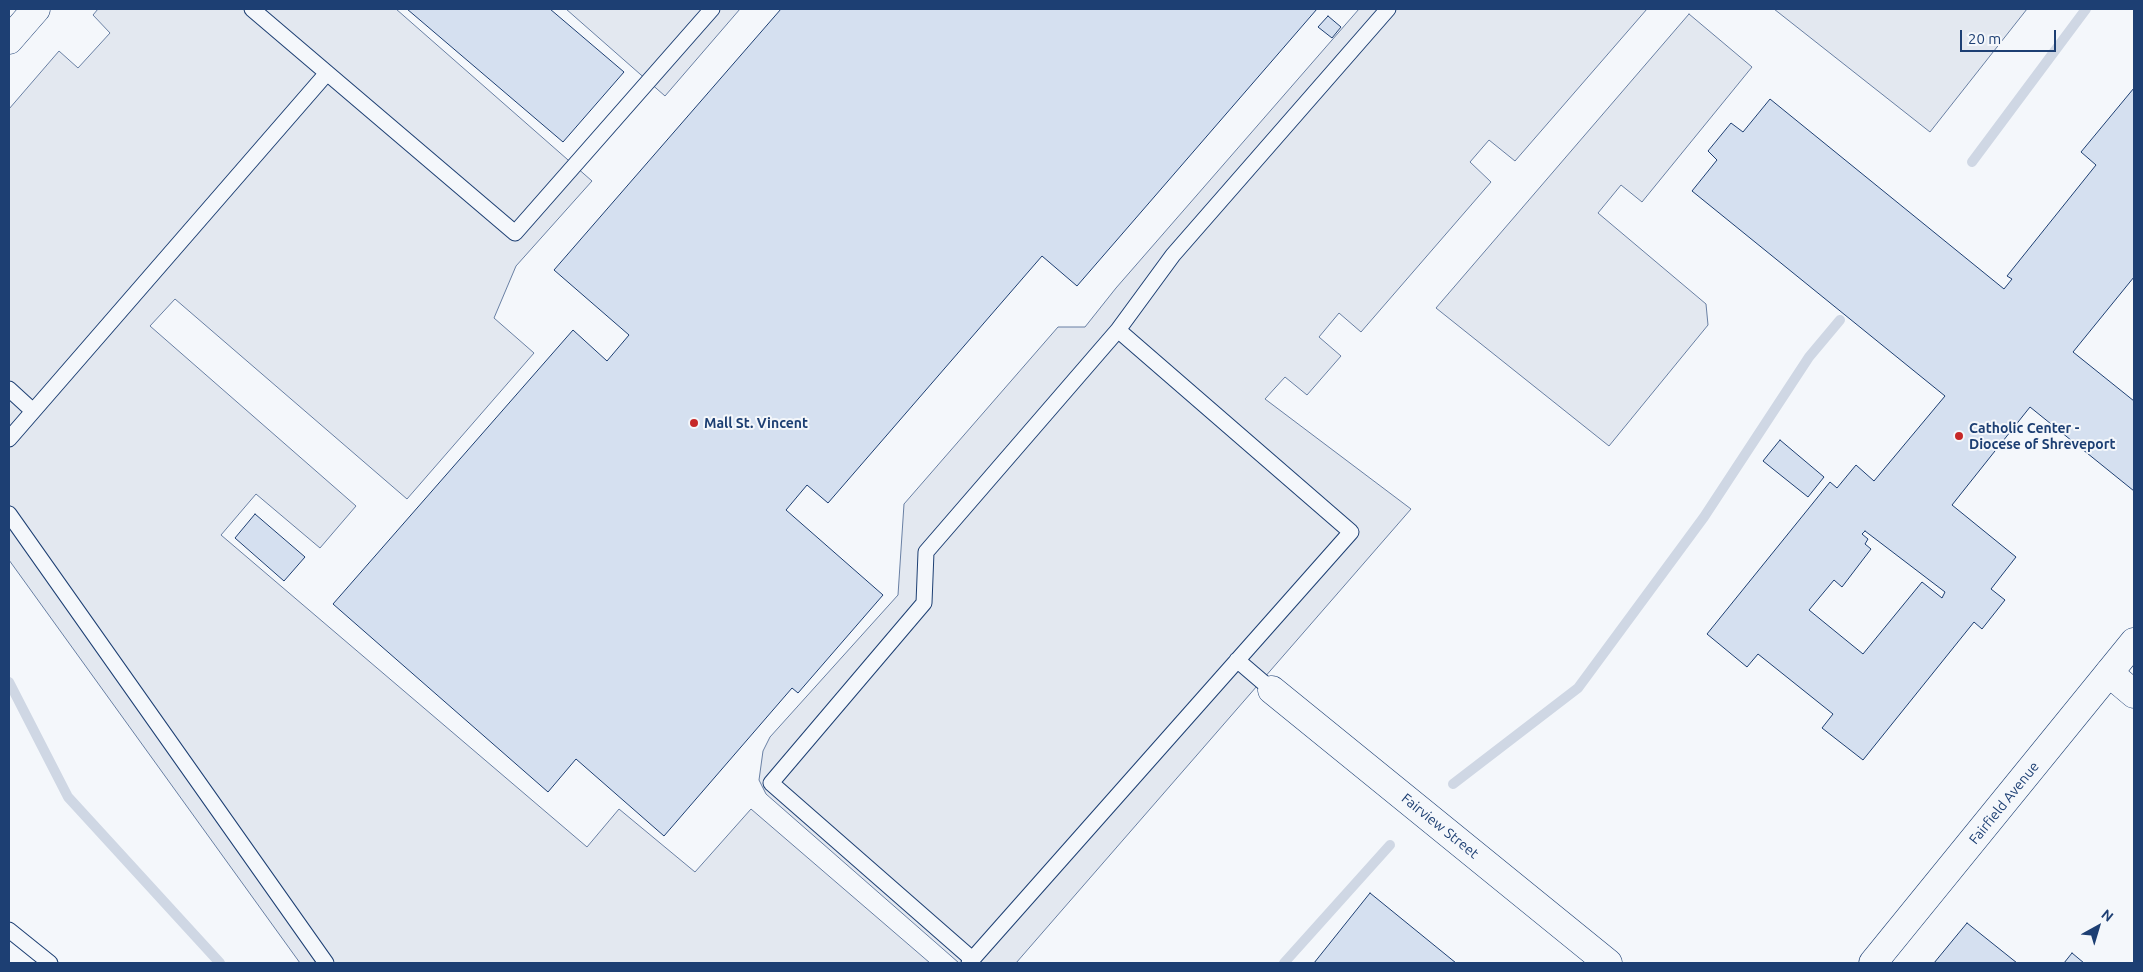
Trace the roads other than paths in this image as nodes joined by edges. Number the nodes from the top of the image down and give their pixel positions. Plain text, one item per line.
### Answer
1 (36, 9) edge
2 (252, 9) edge
3 (712, 9) edge
4 (1388, 9) edge
5 (9, 40) edge
6 (327, 73) junction
7 (1118, 330) junction
8 (9, 389) edge
9 (33, 410) junction
10 (9, 439) edge
11 (9, 514) edge
12 (2134, 642) edge
13 (1237, 660) junction
14 (2109, 673) junction
15 (1272, 690) joint
16 (2134, 694) edge
17 (9, 930) edge
18 (970, 961) edge
19 (50, 963) edge
20 (326, 963) edge
21 (1608, 963) edge
22 (1873, 963) edge

1 - 5 street
2 - 6 lane
3 - 6 lane
4 - 7 lane
6 - 9 lane
7 - 13 lane
7 - 18 lane
8 - 9 lane
9 - 10 lane
11 - 20 lane
12 - 14 street, Fairfield Avenue
13 - 15 lane
13 - 18 lane
14 - 16 street
14 - 22 street, Fairfield Avenue
15 - 21 street, Fairview Street
17 - 19 lane

